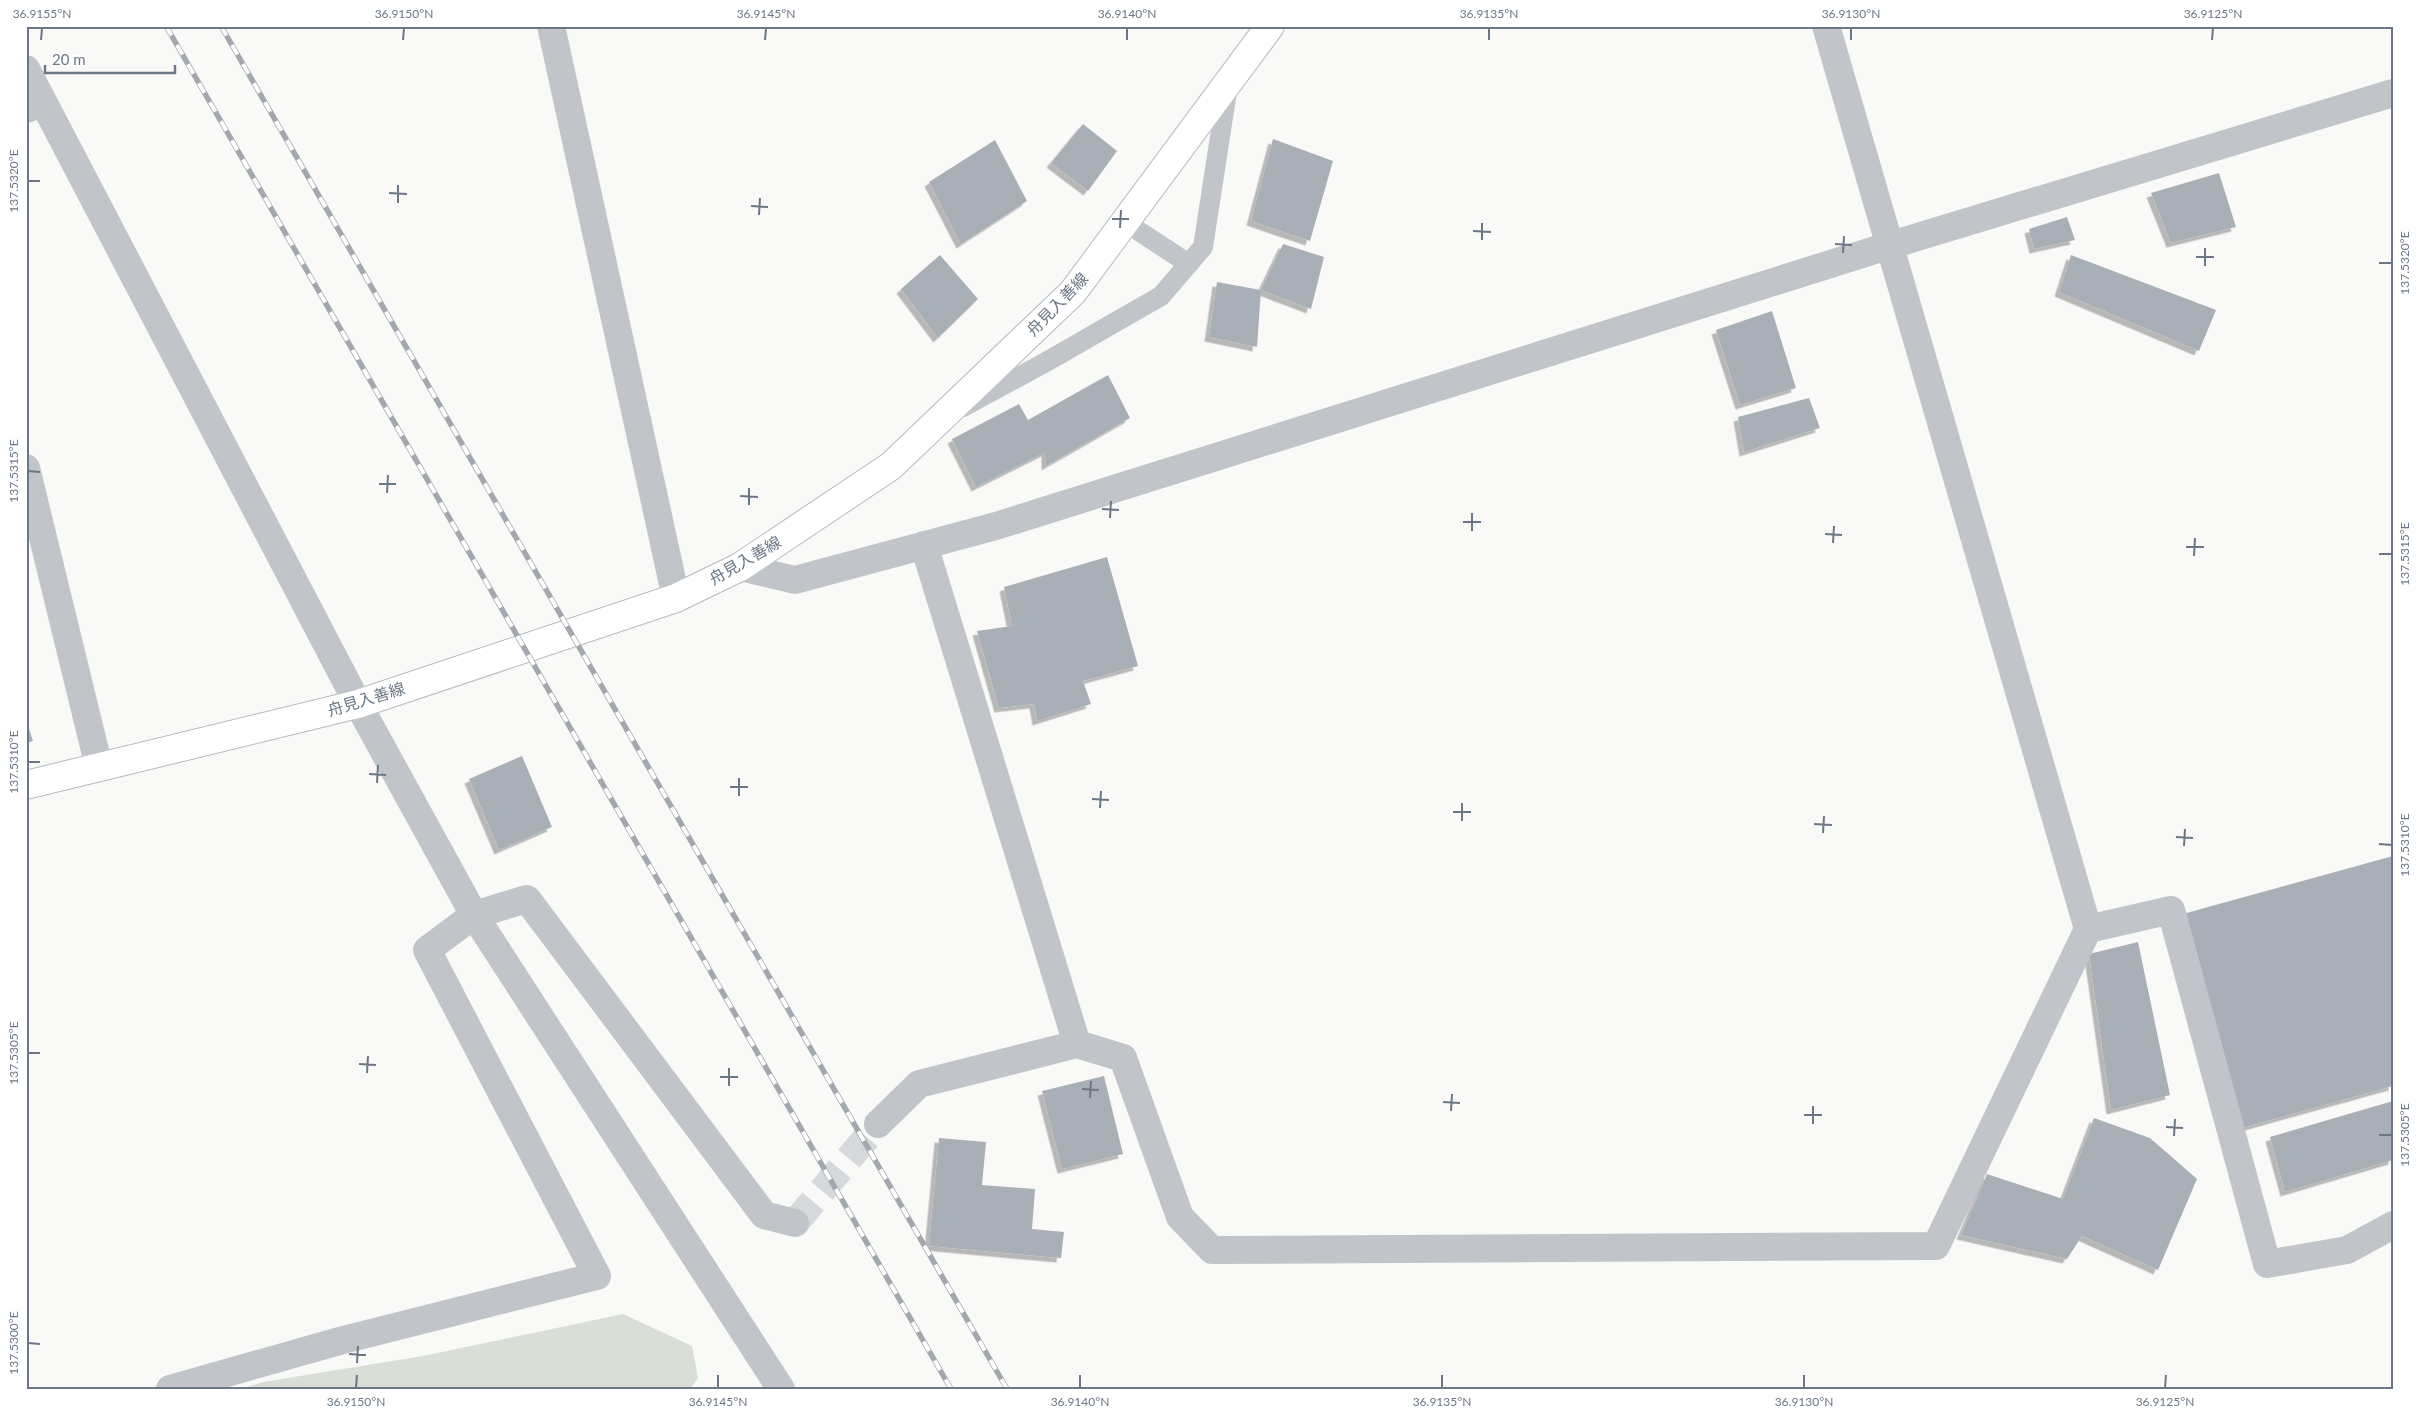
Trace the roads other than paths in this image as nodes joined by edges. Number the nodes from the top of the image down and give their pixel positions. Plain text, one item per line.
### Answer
1 (551, 26) edge
2 (1270, 26) edge
3 (1826, 26) edge
4 (26, 69) edge
5 (1228, 83) junction
6 (2393, 93) edge
7 (35, 106) edge
8 (1125, 222) junction
9 (1891, 245) junction
10 (1189, 264) junction
11 (939, 419) junction
12 (26, 468) edge
13 (924, 545) junction
14 (740, 567) junction
15 (676, 598) junction
16 (358, 704) junction
17 (99, 767) junction
18 (26, 785) edge
19 (474, 915) junction
20 (2088, 929) junction
21 (1077, 1044) junction
22 (878, 1124) tunnel mouth
23 (795, 1224) dead end
24 (2393, 1225) edge
25 (170, 1389) edge
26 (782, 1389) edge

1 - 15 street
2 - 5 main road, 舟見入善線
3 - 9 street
4 - 7 street
5 - 8 main road, 舟見入善線
5 - 10 lane
6 - 9 street
7 - 16 street
8 - 10 lane
8 - 11 main road, 舟見入善線
9 - 13 street
9 - 20 street
10 - 11 lane
11 - 14 main road, 舟見入善線
12 - 17 street
13 - 14 street
13 - 21 street
14 - 15 main road, 舟見入善線
15 - 16 main road, 舟見入善線
16 - 17 main road, 舟見入善線
16 - 19 street
17 - 18 main road, 舟見入善線
19 - 23 street
19 - 25 street
19 - 26 street
20 - 21 street
20 - 24 street
21 - 22 street

